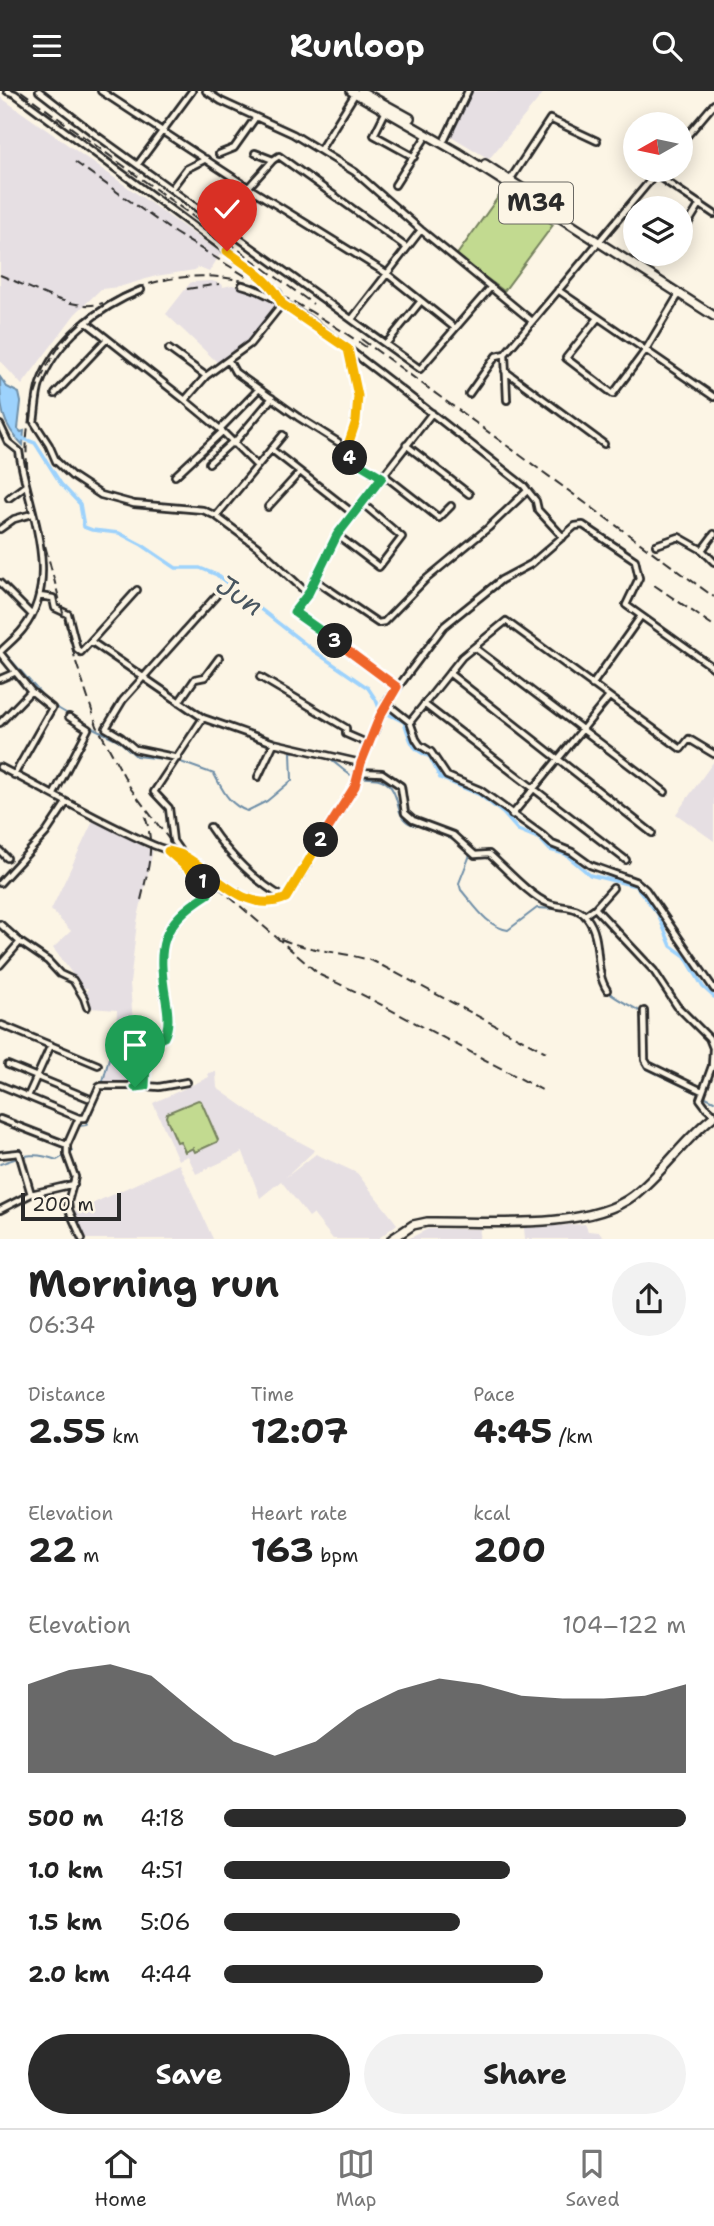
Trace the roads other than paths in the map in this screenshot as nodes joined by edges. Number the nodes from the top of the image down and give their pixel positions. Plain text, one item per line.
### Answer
1 (7, 91) edge
2 (39, 91) edge
3 (101, 91) edge
4 (192, 91) edge
5 (206, 91) edge
6 (468, 91) edge
7 (356, 92) edge
8 (714, 104) edge
9 (386, 110) junction
10 (256, 117) junction
11 (693, 129) edge
12 (162, 131) junction
13 (428, 134) junction
14 (445, 139) junction
15 (597, 141) dead end
16 (320, 150) junction
17 (255, 153) dead end
18 (219, 155) dead end
19 (414, 157) junction
20 (206, 159) junction
21 (273, 160) junction
22 (138, 165) junction
23 (510, 180) junction
24 (648, 182) edge
25 (670, 182) edge
26 (395, 185) dead end
27 (249, 188) junction
28 (171, 189) junction
29 (700, 204) junction
30 (714, 214) edge
31 (693, 215) edge
32 (218, 221) junction
33 (421, 230) junction
34 (599, 240) junction
35 (406, 247) junction
36 (386, 274) junction
37 (242, 285) dead end
38 (491, 287) junction
39 (141, 290) dead end
40 (558, 290) junction
41 (679, 294) junction
42 (421, 301) junction
43 (282, 304) junction
44 (713, 311) edge
45 (598, 318) junction
46 (352, 319) junction
47 (532, 321) junction
48 (86, 322) junction
49 (455, 328) junction
50 (107, 339) junction
51 (386, 344) junction
52 (169, 349) dead end
53 (348, 349) junction
54 (645, 351) junction
55 (505, 354) junction
56 (229, 361) junction
57 (505, 371) junction
58 (206, 376) junction
59 (259, 389) junction
60 (55, 394) dead end
61 (469, 394) dead end
62 (714, 397) edge
63 (272, 398) junction
64 (185, 400) junction
65 (506, 400) dead end
66 (432, 413) junction
67 (0, 425) edge
68 (221, 431) junction
69 (283, 435) dead end
70 (338, 442) dead end
71 (232, 443) junction
72 (604, 444) dead end
73 (406, 445) junction
74 (271, 449) junction
75 (209, 463) dead end
76 (257, 465) junction
77 (300, 472) junction
78 (175, 476) dead end
79 (382, 476) junction
80 (25, 486) junction
81 (527, 491) junction
82 (469, 494) dead end
83 (9, 498) dead end
84 (362, 503) junction
85 (452, 506) dead end
86 (268, 507) dead end
87 (32, 513) junction
88 (354, 514) junction
89 (216, 516) junction
90 (0, 529) edge
91 (714, 534) edge
92 (337, 535) junction
93 (563, 537) junction
94 (656, 545) dead end
95 (702, 550) junction
96 (714, 562) edge
97 (315, 580) junction
98 (0, 583) edge
99 (137, 590) dead end
100 (308, 594) junction
101 (39, 596) junction
102 (216, 596) dead end
103 (32, 615) junction
104 (642, 616) junction
105 (92, 642) junction
106 (475, 647) junction
107 (0, 653) edge
108 (219, 658) dead end
109 (714, 668) edge
110 (14, 673) junction
111 (449, 673) junction
112 (143, 677) junction
113 (260, 677) dead end
114 (0, 679) edge
115 (592, 685) junction
116 (397, 687) junction
117 (31, 691) junction
118 (609, 697) junction
119 (180, 702) junction
120 (386, 703) junction
121 (425, 704) junction
122 (69, 717) dead end
123 (203, 718) junction
124 (411, 722) junction
125 (0, 723) edge
126 (582, 728) junction
127 (274, 743) junction
128 (369, 744) junction
129 (714, 753) edge
130 (178, 758) junction
131 (558, 760) junction
132 (361, 763) junction
133 (0, 767) edge
134 (359, 772) junction
135 (14, 775) junction
136 (258, 777) dead end
137 (534, 787) junction
138 (665, 792) dead end
139 (54, 794) junction
140 (67, 803) junction
141 (512, 815) junction
142 (210, 827) dead end
143 (652, 833) dead end
144 (0, 851) edge
145 (168, 851) junction
146 (182, 855) junction
147 (7, 858) dead end
148 (626, 860) dead end
149 (0, 883) edge
150 (614, 888) dead end
151 (286, 898) junction
152 (595, 908) junction
153 (585, 915) junction
154 (0, 924) edge
155 (20, 942) junction
156 (0, 965) edge
157 (714, 989) edge
158 (607, 991) dead end
159 (87, 1007) dead end
160 (644, 1011) dead end
161 (2, 1025) dead end
162 (51, 1045) junction
163 (8, 1065) dead end
164 (98, 1065) dead end
165 (37, 1077) junction
166 (187, 1082) dead end
167 (0, 1085) edge
168 (145, 1086) junction
169 (701, 1093) junction
170 (28, 1096) junction
171 (88, 1098) dead end
172 (714, 1115) edge
173 (79, 1118) junction
174 (0, 1119) edge
175 (67, 1145) junction
176 (0, 1155) edge
177 (74, 1184) junction
178 (31, 1194) junction
179 (0, 1210) edge
180 (82, 1239) edge
181 (392, 1239) edge

1 - 43 street
2 - 22 street
3 - 12 street
4 - 12 street
5 - 10 street
6 - 14 street
7 - 9 main road, M34
7 - 14 main road, M34
7 - 16 street
8 - 11 street
9 - 13 main road, M34
9 - 19 street
10 - 16 street
10 - 18 street
12 - 20 street
12 - 22 street
13 - 19 street
13 - 34 main road, M34
14 - 23 main road, M34
15 - 23 street
16 - 33 street
17 - 21 street
19 - 26 street
20 - 27 street
20 - 28 street
21 - 27 street
21 - 35 street
22 - 28 street
23 - 34 main road, M34
24 - 34 street
25 - 29 street
27 - 32 street
27 - 36 street
28 - 32 street
29 - 30 street
29 - 31 street
32 - 46 street
33 - 35 street
33 - 38 street
34 - 40 street
34 - 41 main road, M34
34 - 44 main road, M34
35 - 36 street
36 - 42 street
36 - 46 street
37 - 43 street
38 - 47 street
38 - 49 street
39 - 48 street
40 - 45 street
40 - 47 street
41 - 44 main road, M34
41 - 54 street
42 - 49 street
42 - 51 street
43 - 53 street
43 - 56 street
45 - 54 street
45 - 54 street
46 - 51 street
47 - 55 street
48 - 50 street
48 - 89 street
49 - 51 street
50 - 60 street
50 - 64 street
52 - 58 street
53 - 66 street
53 - 79 street
54 - 62 street
55 - 57 street
55 - 61 street
56 - 58 street
56 - 59 street
57 - 65 street
57 - 72 street
58 - 64 street
59 - 63 street
59 - 68 street
63 - 70 street
63 - 71 street
64 - 68 street
66 - 73 street
66 - 81 street
67 - 80 street
68 - 71 street
68 - 78 street
69 - 74 street
71 - 75 street
71 - 76 street
73 - 79 street
73 - 82 street
74 - 76 street
74 - 77 street
76 - 89 street
77 - 86 street
77 - 88 street
79 - 84 street
79 - 85 street
80 - 83 street
80 - 87 street
81 - 93 street
81 - 97 street
84 - 88 street
84 - 92 street
87 - 90 street
87 - 101 street
88 - 92 street
89 - 100 street
91 - 95 street
92 - 97 street
93 - 104 street
93 - 116 street
94 - 95 street
95 - 96 street
97 - 100 street
98 - 103 street
99 - 105 street
100 - 116 street
101 - 103 street
101 - 105 street
102 - 112 street
103 - 107 street
104 - 109 street
104 - 115 street
105 - 112 street
106 - 111 street
106 - 115 street
106 - 126 street
107 - 110 street
108 - 119 street
110 - 114 street
110 - 117 street
111 - 121 street
111 - 131 street
112 - 119 street
112 - 130 street
113 - 128 street
115 - 118 street
116 - 120 street
117 - 125 street
117 - 135 street
118 - 126 street
118 - 129 street
119 - 123 street
120 - 124 street
120 - 128 street
121 - 124 street
121 - 137 street
122 - 139 street
123 - 127 street
123 - 130 street
124 - 141 street
126 - 131 street
126 - 138 street
127 - 132 street
127 - 136 street
128 - 132 street
130 - 146 street
131 - 137 street
131 - 143 street
132 - 134 street
133 - 135 street
134 - 151 street
134 - 153 street
135 - 139 street
137 - 141 street
137 - 148 street
139 - 140 street
140 - 145 street
140 - 149 street
141 - 157 street
142 - 151 street
144 - 147 street
145 - 146 street
145 - 168 street
146 - 151 street
150 - 152 street
152 - 153 street
152 - 169 street
153 - 158 street
154 - 155 street
155 - 156 street
155 - 159 street
160 - 169 street
161 - 162 street
162 - 164 street
162 - 165 street
163 - 165 street
165 - 170 street
165 - 171 street
166 - 168 street
167 - 170 street
168 - 173 street
169 - 172 street
170 - 173 street
172 - 181 main road
173 - 175 street
174 - 175 street
175 - 177 street
176 - 178 street
177 - 178 street
177 - 180 street
178 - 179 street

